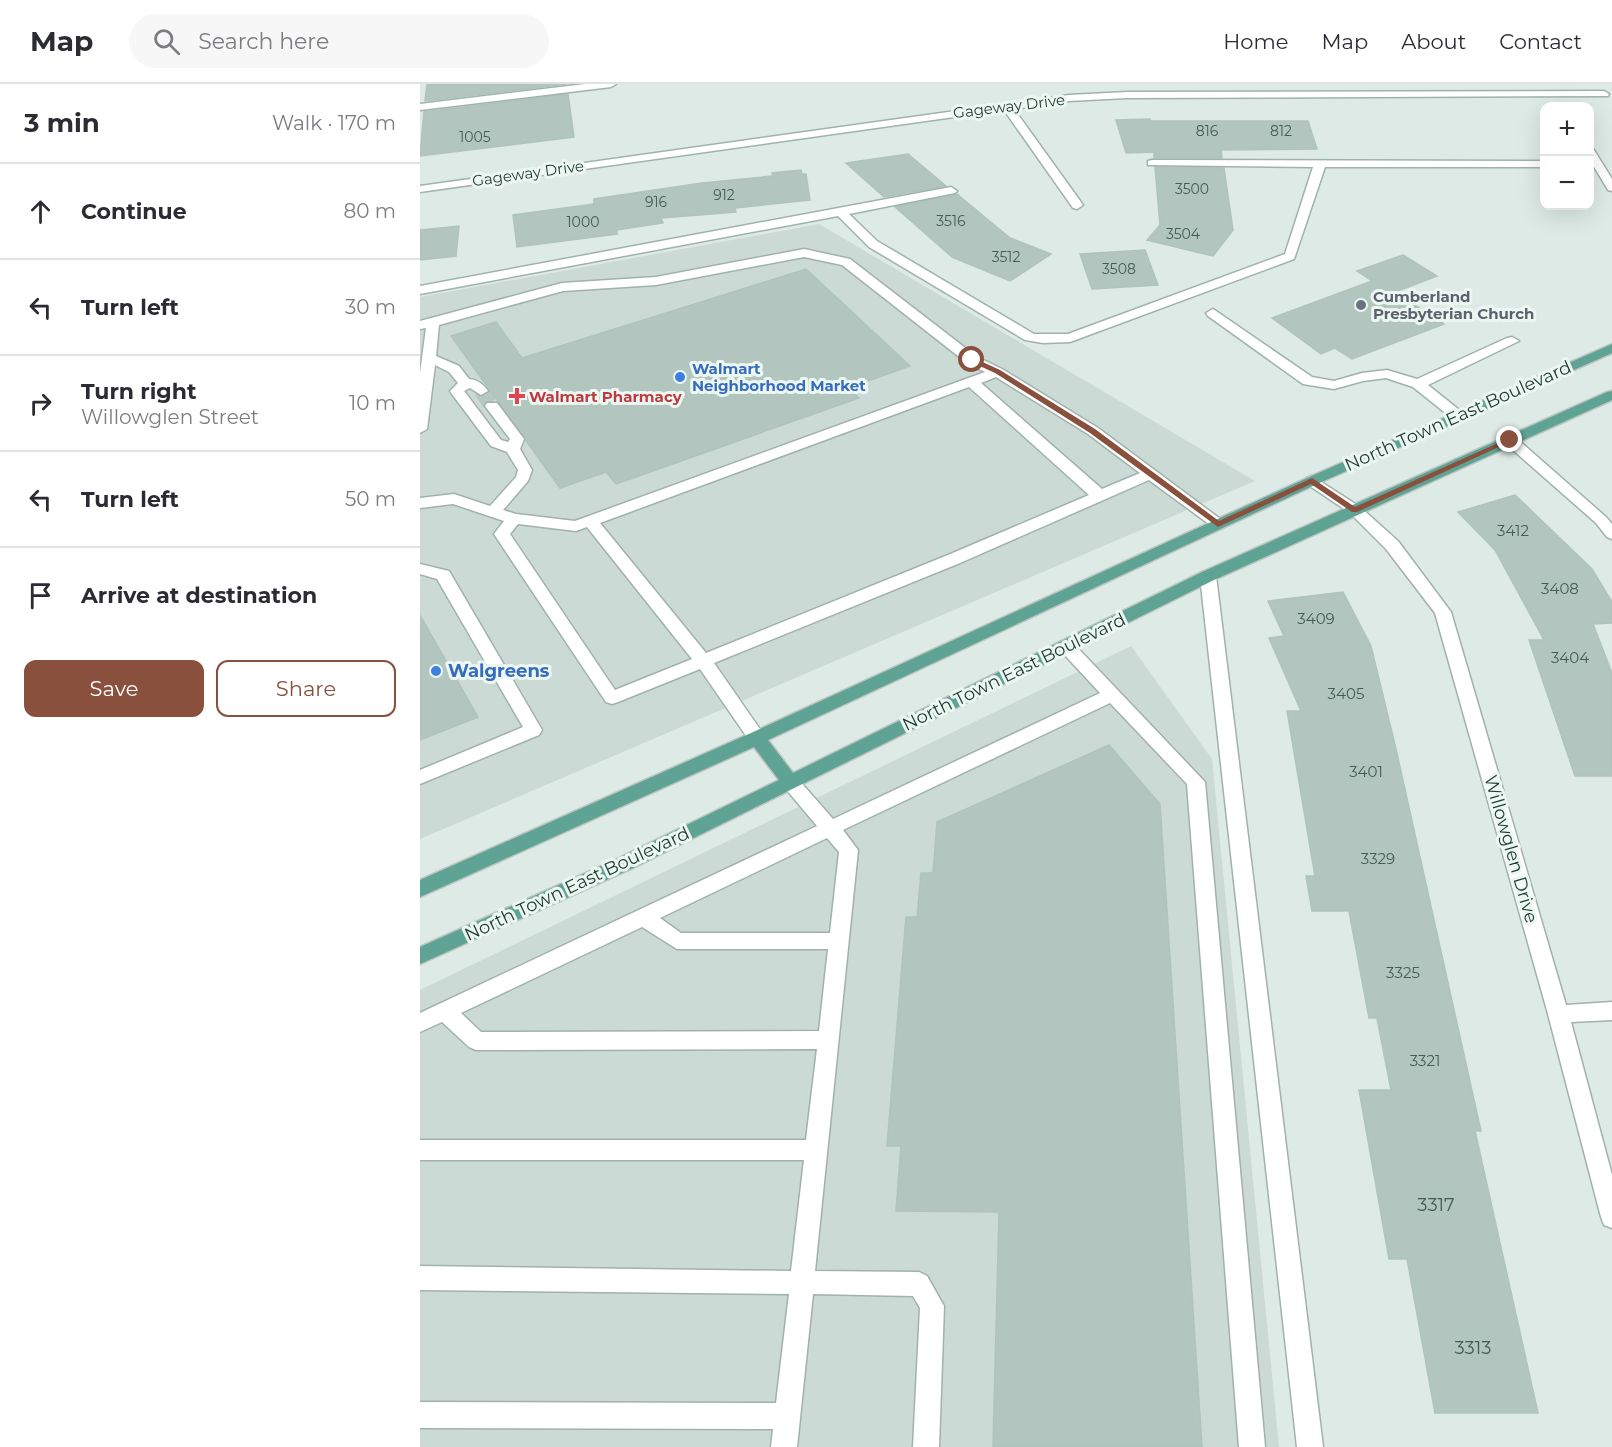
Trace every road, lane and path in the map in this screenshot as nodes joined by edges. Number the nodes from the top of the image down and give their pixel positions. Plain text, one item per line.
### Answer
1 (611, 84) edge
2 (1547, 84) edge
3 (1598, 84) edge
4 (1553, 95) junction
5 (1557, 102) edge
6 (1006, 106) junction
7 (420, 107) edge
8 (1152, 163) dead end
9 (1320, 164) junction
10 (1540, 164) edge
11 (1594, 165) edge
12 (1612, 188) edge
13 (420, 189) edge
14 (951, 191) dead end
15 (1077, 205) dead end
16 (840, 212) junction
17 (420, 290) edge
18 (1213, 313) dead end
19 (427, 324) edge
20 (1512, 341) dead end
21 (1612, 348) edge
22 (429, 358) junction
23 (997, 372) junction
24 (971, 381) junction
25 (465, 383) junction
26 (1418, 384) junction
27 (481, 391) tunnel mouth
28 (1612, 394) edge
29 (492, 406) tunnel mouth
30 (1458, 416) junction
31 (420, 429) edge
32 (1510, 440) junction
33 (513, 449) junction
34 (1150, 474) junction
35 (1312, 481) junction
36 (1100, 496) junction
37 (420, 503) edge
38 (1354, 510) junction
39 (493, 512) junction
40 (514, 519) junction
41 (590, 521) junction
42 (1218, 524) junction
43 (1612, 534) edge
44 (420, 569) edge
45 (1208, 576) junction
46 (1066, 646) junction
47 (703, 661) junction
48 (1113, 694) junction
49 (757, 738) junction
50 (420, 777) edge
51 (791, 783) junction
52 (830, 828) junction
53 (420, 889) edge
54 (644, 917) junction
55 (839, 941) junction
56 (420, 956) edge
57 (444, 1011) junction
58 (1612, 1011) edge
59 (1558, 1014) junction
60 (420, 1023) edge
61 (828, 1040) junction
62 (420, 1150) edge
63 (816, 1150) junction
64 (1612, 1217) edge
65 (420, 1278) edge
66 (801, 1282) junction
67 (420, 1415) edge
68 (787, 1416) junction
69 (784, 1447) edge
70 (926, 1447) edge
71 (1252, 1447) edge
72 (1311, 1447) edge

1 - 7 street
2 - 4 street
3 - 4 street, Gageway Drive
4 - 5 street
4 - 6 street, Gageway Drive
6 - 13 street, Gageway Drive
6 - 15 street
8 - 9 street
9 - 10 street
9 - 16 street
11 - 12 street
14 - 16 street
16 - 17 street
18 - 26 street
19 - 22 street
19 - 23 street
20 - 26 street
21 - 30 main road, North Town East Boulevard
22 - 25 street
22 - 31 street
23 - 24 street
23 - 34 street
24 - 36 street
24 - 41 street
25 - 27 street
25 - 33 street
26 - 30 street
28 - 32 main road, North Town East Boulevard
29 - 33 street
30 - 35 main road, North Town East Boulevard
32 - 38 main road, North Town East Boulevard
32 - 43 street
33 - 39 street
34 - 36 street
34 - 42 street
35 - 38 street, Willowglen Drive
35 - 42 main road, North Town East Boulevard
36 - 47 street
37 - 39 street
38 - 45 main road, North Town East Boulevard
38 - 59 street, Willowglen Drive
39 - 40 street
40 - 41 street
40 - 47 street
41 - 47 street
42 - 49 main road, North Town East Boulevard
44 - 50 street
45 - 46 main road, North Town East Boulevard
45 - 72 street
46 - 48 street
46 - 51 main road, North Town East Boulevard
47 - 49 street
48 - 52 street
48 - 71 street
49 - 51 main road
49 - 53 main road, North Town East Boulevard
51 - 52 street
51 - 56 main road, North Town East Boulevard
52 - 54 street
52 - 55 street
54 - 55 street
54 - 57 street
55 - 61 street
57 - 60 street
57 - 61 street
58 - 59 street
59 - 64 street, Willowglen Drive
61 - 63 street
62 - 63 street
63 - 66 street
65 - 66 street
66 - 68 street
66 - 70 street
67 - 68 street
68 - 69 street

